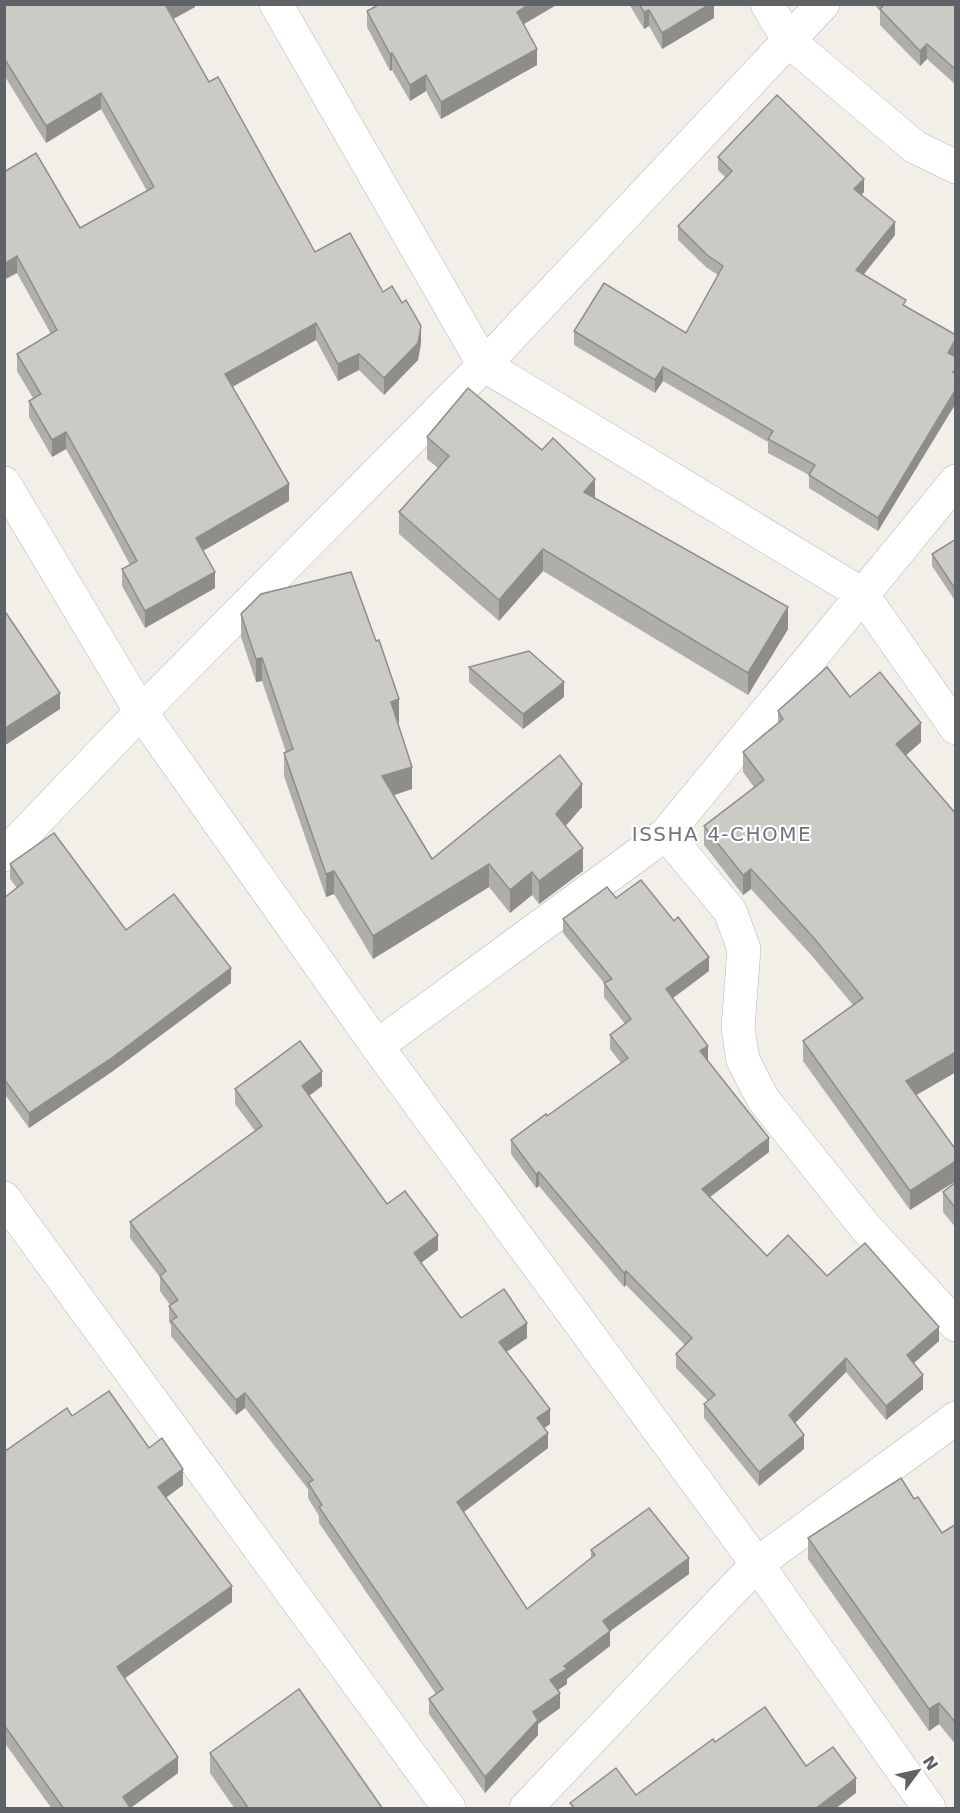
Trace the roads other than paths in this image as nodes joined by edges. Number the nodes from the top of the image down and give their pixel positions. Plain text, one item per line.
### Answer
1 (276, 4) edge
2 (767, 4) edge
3 (823, 4) edge
4 (789, 41) junction
5 (956, 167) edge
6 (484, 365) junction
7 (956, 482) edge
8 (4, 483) edge
9 (862, 594) junction
10 (141, 712) junction
11 (956, 728) edge
12 (666, 834) junction
13 (4, 855) edge
14 (377, 1046) junction
15 (4, 1198) edge
16 (956, 1325) edge
17 (956, 1418) edge
18 (757, 1564) junction
19 (449, 1809) edge
20 (526, 1809) edge
21 (929, 1809) edge

1 - 6 street
2 - 4 street
3 - 4 street
4 - 5 street
4 - 6 street
6 - 9 street
6 - 10 street
7 - 9 street
8 - 10 street
9 - 11 street
9 - 12 street
10 - 13 street
10 - 14 street
12 - 14 street
12 - 16 street
14 - 18 street
15 - 19 street
17 - 18 street
18 - 20 street
18 - 21 street

